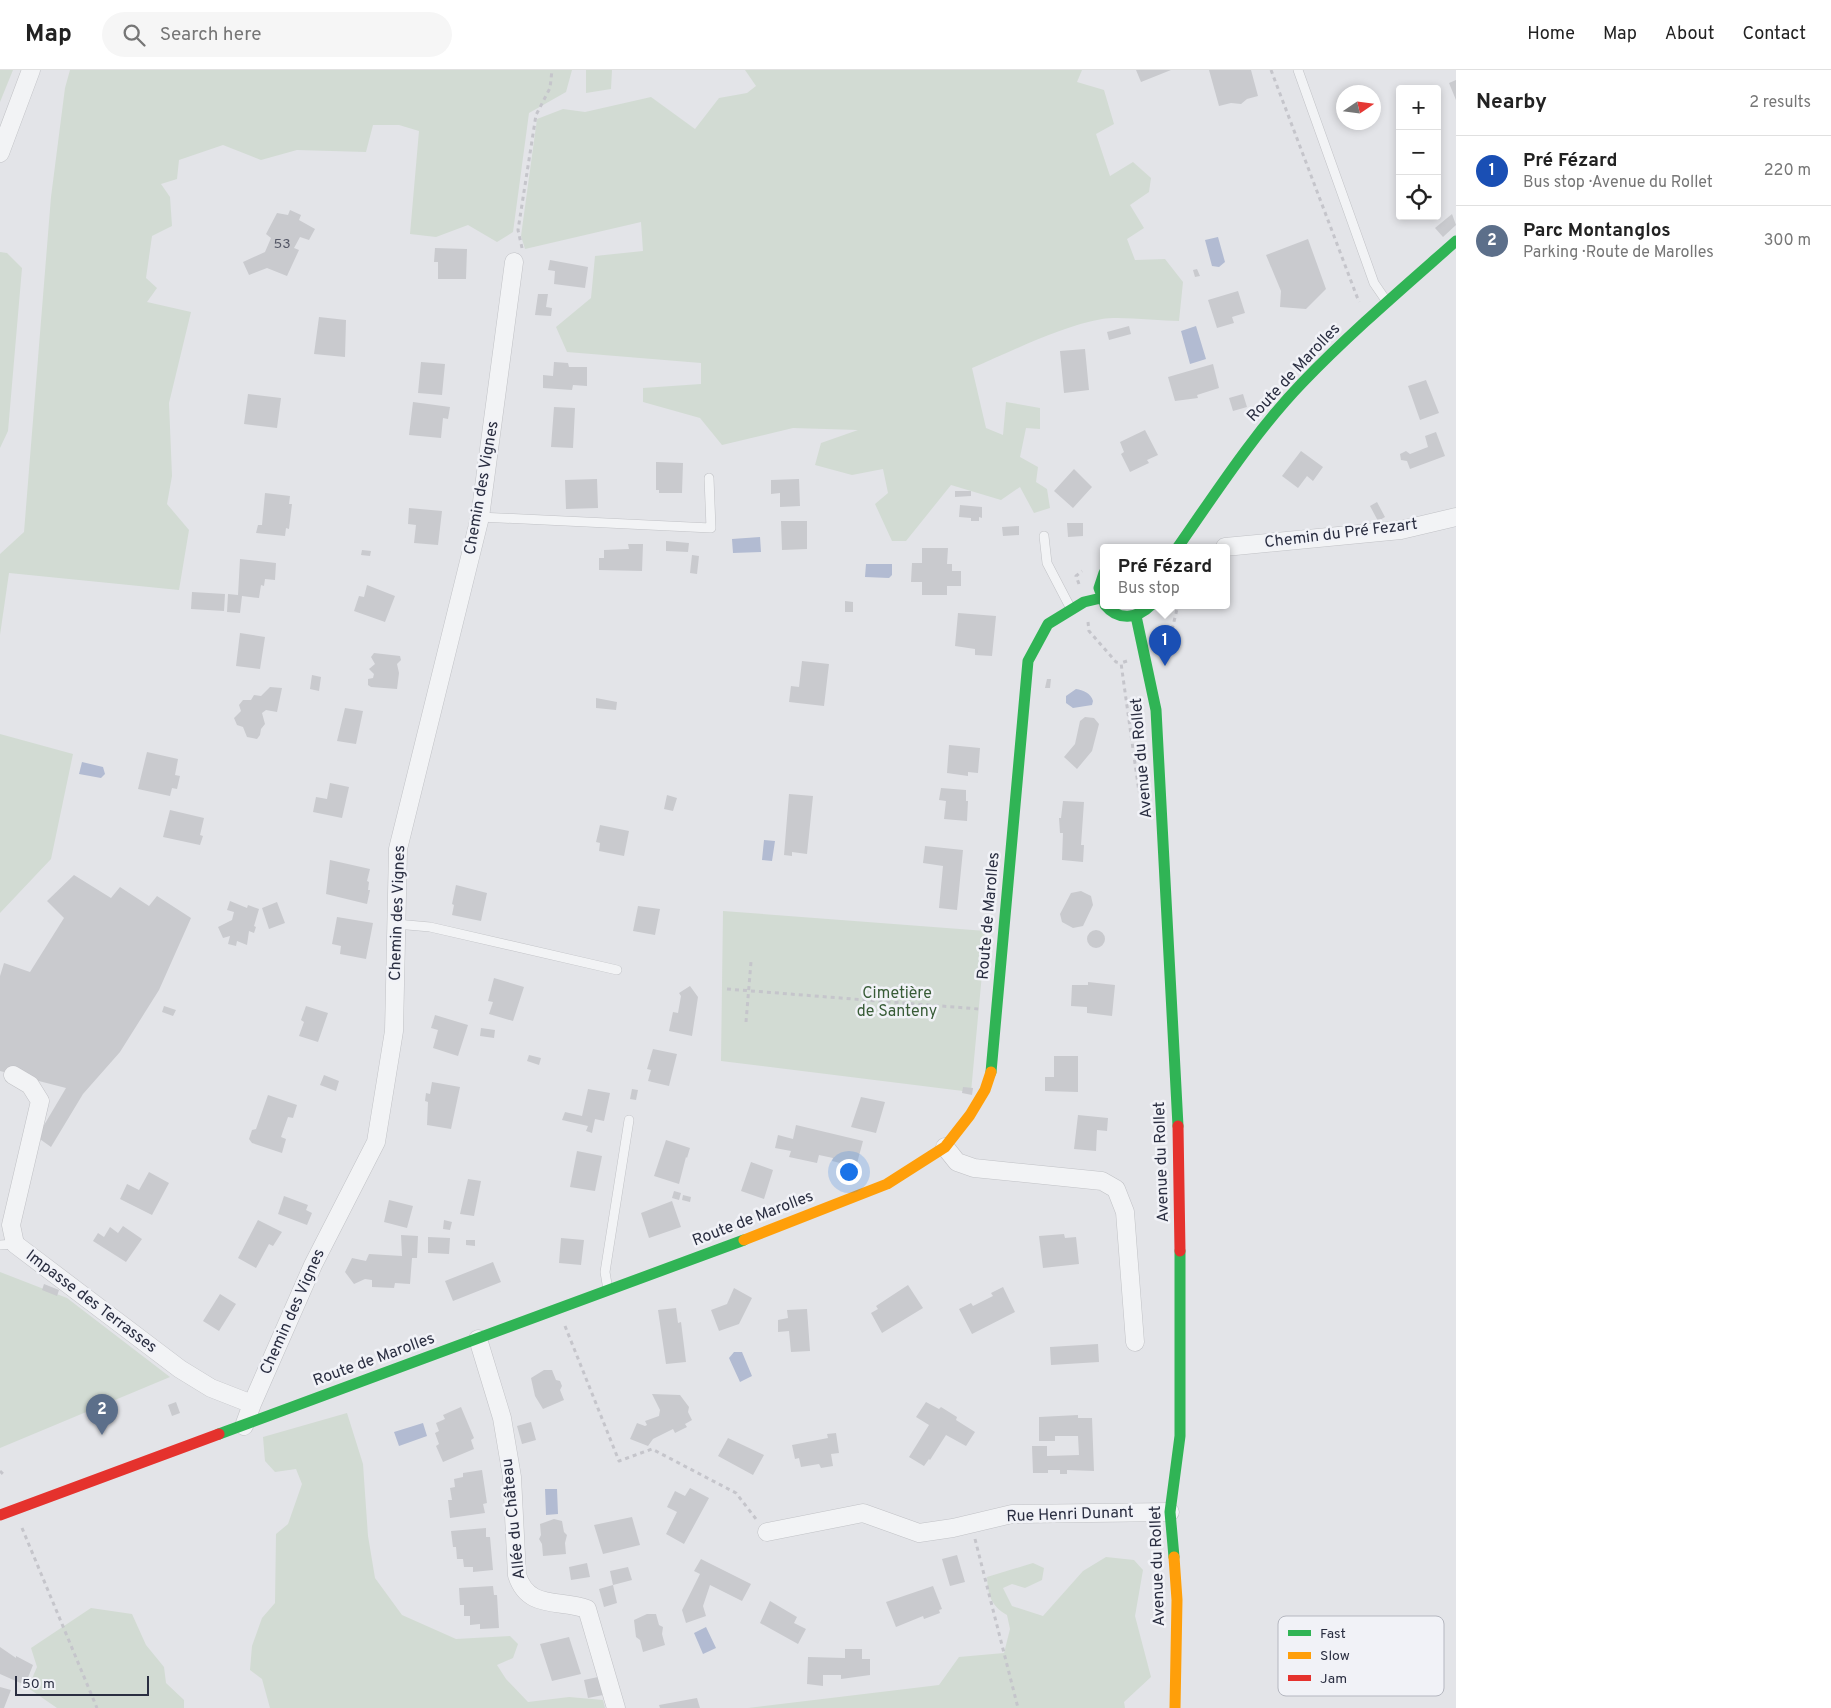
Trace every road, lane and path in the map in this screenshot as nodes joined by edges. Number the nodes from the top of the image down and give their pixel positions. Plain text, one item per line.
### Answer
1 (31, 70) edge
2 (552, 70) edge
3 (1271, 70) edge
4 (1298, 70) edge
5 (0, 153) edge
6 (1456, 241) edge
7 (514, 262) joint
8 (1387, 302) junction
9 (1365, 322) junction
10 (709, 478) dead end
11 (480, 517) junction
12 (1456, 518) edge
13 (1044, 536) dead end
14 (1187, 544) edge
15 (1230, 547) edge
16 (1100, 602) edge
17 (1111, 609) edge
18 (1147, 609) edge
19 (1177, 609) edge
20 (1071, 610) junction
21 (1136, 616) junction
22 (1145, 655) junction
23 (1139, 794) dead end
24 (396, 924) junction
25 (752, 962) dead end
26 (617, 970) dead end
27 (727, 989) dead end
28 (749, 991) junction
29 (998, 1011) junction
30 (746, 1022) dead end
31 (13, 1075) dead end
32 (629, 1120) dead end
33 (945, 1147) junction
34 (7, 1244) edge
35 (608, 1290) junction
36 (558, 1309) junction
37 (478, 1338) junction
38 (1135, 1342) dead end
39 (252, 1404) junction
40 (244, 1426) junction
41 (14, 1509) junction
42 (1170, 1512) junction
43 (0, 1514) edge
44 (970, 1524) junction
45 (767, 1532) joint
46 (97, 1708) edge
47 (616, 1708) edge
48 (1018, 1708) edge
49 (1175, 1708) edge

1 - 5 street
2 - 7 path
3 - 9 path
4 - 8 lane
6 - 8 street, Route de Marolles
7 - 11 street, Chemin des Vignes
8 - 9 street, Route de Marolles
9 - 14 street, Route de Marolles
10 - 11 lane
11 - 24 street, Chemin des Vignes
12 - 15 street, Chemin du Pré Fezart
13 - 20 lane
16 - 20 street, Route de Marolles
17 - 21 street
18 - 21 street
19 - 22 path
20 - 29 street, Route de Marolles
21 - 22 street, Avenue du Rollet
22 - 23 path
22 - 42 street, Avenue du Rollet
24 - 26 lane
24 - 39 street, Chemin des Vignes
25 - 28 path
27 - 28 path
28 - 29 path
28 - 30 path
29 - 33 street, Route de Marolles
31 - 34 street, Impasse des Terrasses
32 - 35 lane
33 - 35 street, Route de Marolles
33 - 38 street
34 - 39 street, Impasse des Terrasses
35 - 36 street, Route de Marolles
36 - 37 street, Route de Marolles
36 - 45 path
37 - 40 street, Route de Marolles
37 - 47 street, Allée du Château
39 - 40 street, Chemin des Vignes
40 - 41 street, Route de Marolles
41 - 43 street, Route de Marolles
41 - 46 path
42 - 44 street, Rue Henri Dunant
42 - 49 street, Avenue du Rollet
44 - 45 street, Rue Henri Dunant
44 - 48 path

